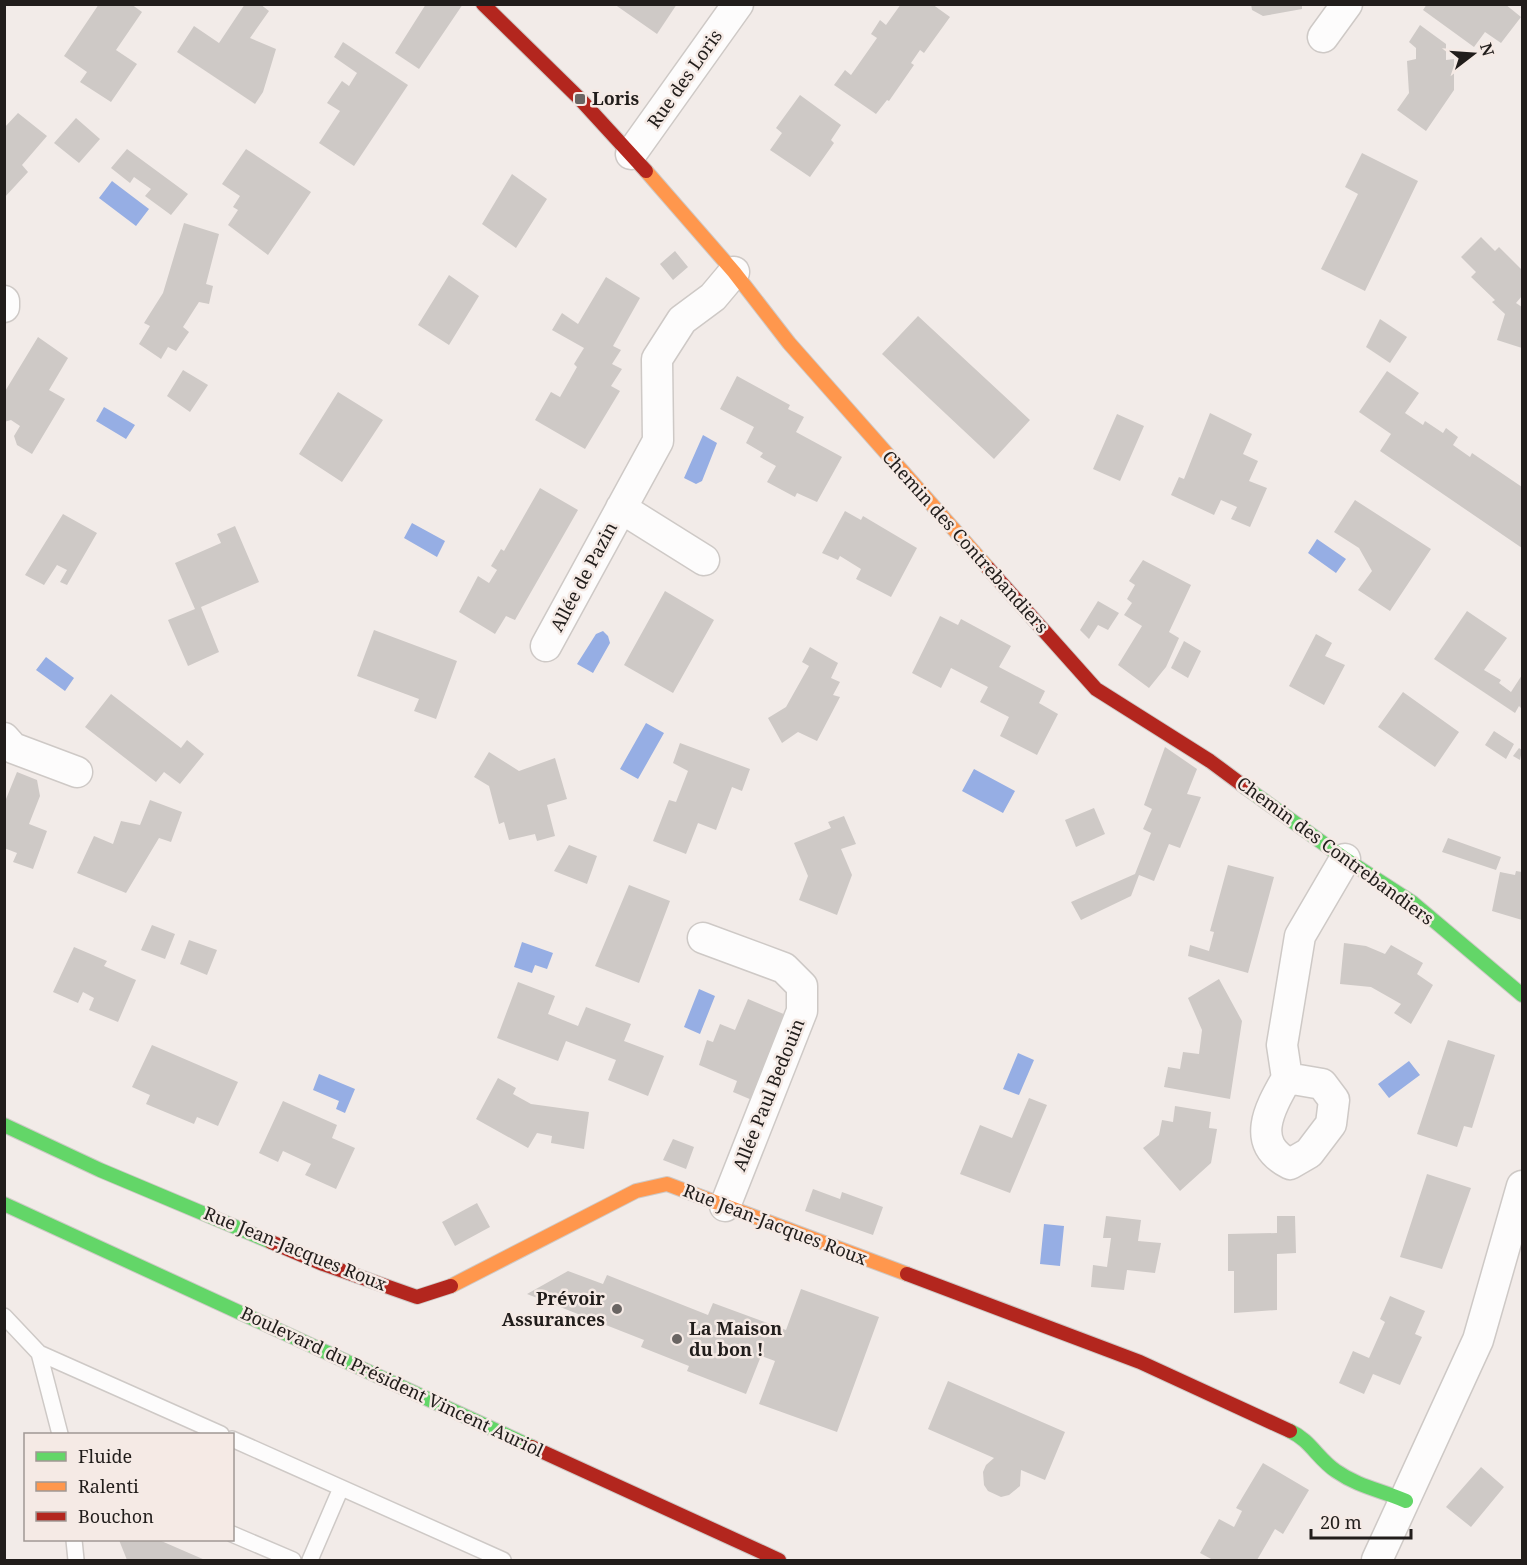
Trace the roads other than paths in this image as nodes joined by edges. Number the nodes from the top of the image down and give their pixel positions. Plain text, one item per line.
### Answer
1 (483, 4) edge
2 (738, 4) edge
3 (1347, 4) edge
4 (1323, 38) dead end
5 (631, 154) junction
6 (734, 272) junction
7 (4, 302) edge
8 (4, 307) edge
9 (621, 508) junction
10 (704, 560) dead end
11 (546, 646) dead end
12 (4, 738) edge
13 (77, 772) dead end
14 (1346, 859) junction
15 (703, 938) dead end
16 (1522, 995) edge
17 (1287, 1078) dead end
18 (4, 1125) edge
19 (1522, 1186) edge
20 (4, 1204) edge
21 (725, 1206) junction
22 (4, 1316) edge
23 (39, 1353) junction
24 (60, 1433) edge
25 (219, 1433) edge
26 (234, 1441) edge
27 (341, 1488) junction
28 (1406, 1501) junction
29 (234, 1535) edge
30 (74, 1541) edge
31 (76, 1560) edge
32 (293, 1560) edge
33 (310, 1560) edge
34 (503, 1560) edge
35 (778, 1560) edge
36 (1377, 1560) edge

1 - 5 street, Chemin des Contrebandiers
2 - 5 street, Rue des Loris
3 - 4 street
5 - 6 street, Chemin des Contrebandiers
6 - 9 street, Allée de Pazin
6 - 14 street, Chemin des Contrebandiers
7 - 8 street
9 - 10 street, Allée de Pazin
9 - 11 street, Allée de Pazin
12 - 13 street
14 - 16 street, Chemin des Contrebandiers
14 - 17 street
15 - 21 street, Allée Paul Bedouin
18 - 21 street, Rue Jean-Jacques Roux
19 - 28 street
20 - 35 street, Boulevard du Président Vincent Auriol
21 - 28 street, Rue Jean-Jacques Roux
22 - 23 lane
23 - 24 lane
23 - 25 lane
26 - 27 lane
27 - 33 lane
27 - 34 lane
28 - 36 street
29 - 32 lane
30 - 31 lane

